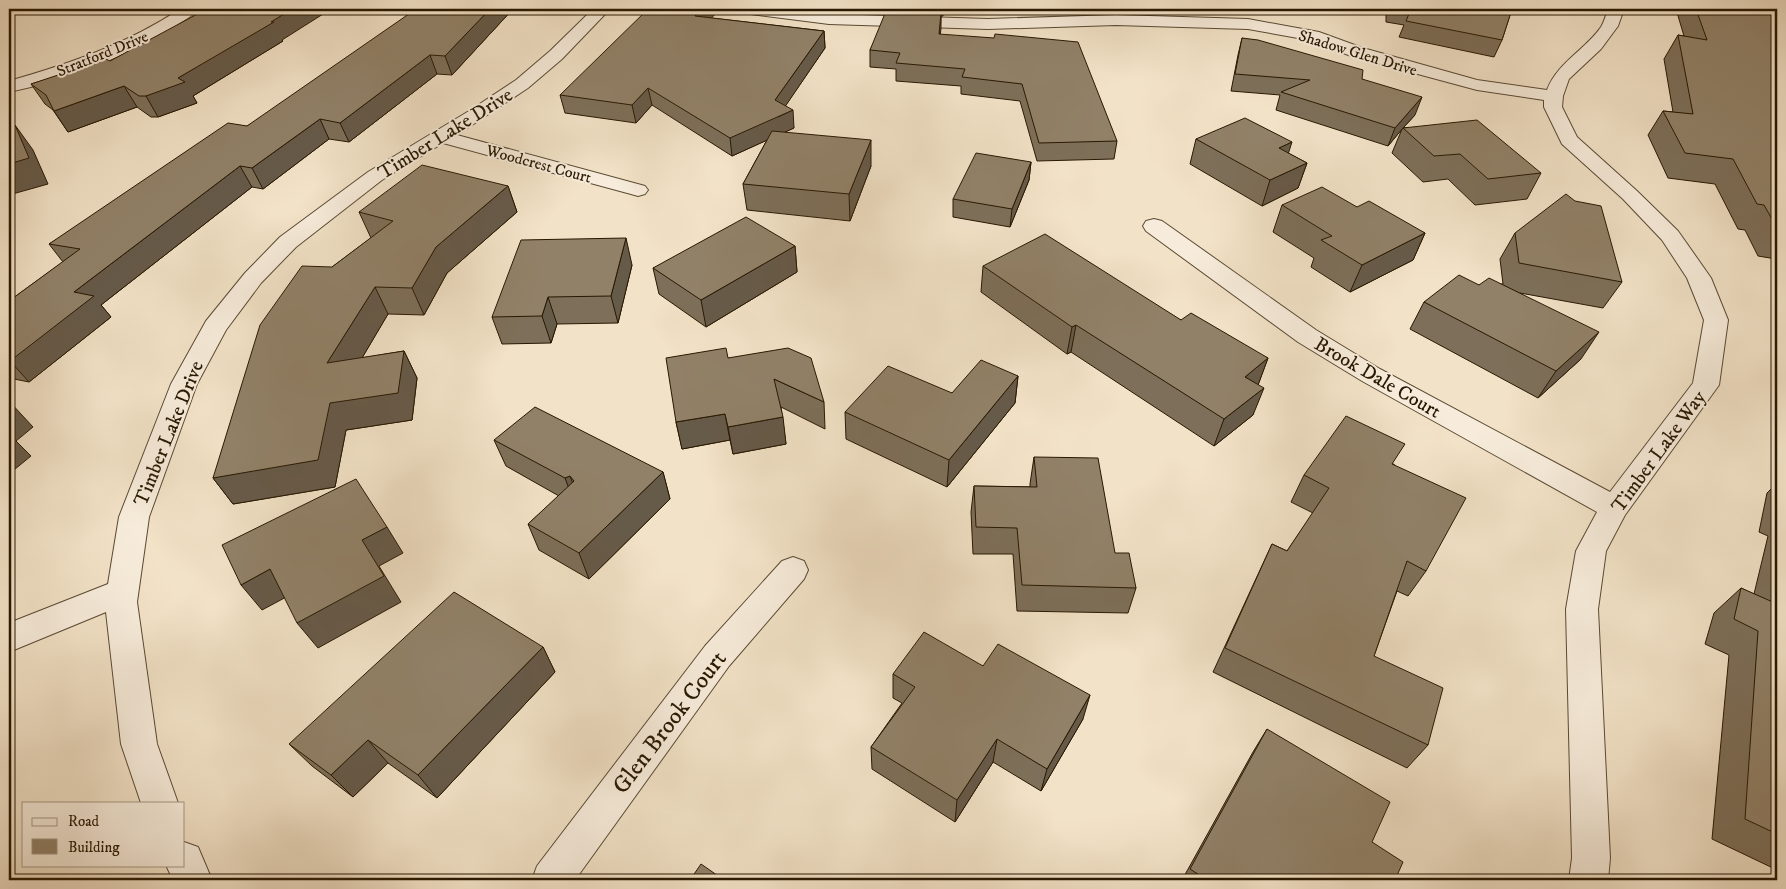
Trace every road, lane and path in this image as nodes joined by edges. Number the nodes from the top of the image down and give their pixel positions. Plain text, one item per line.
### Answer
1 (190, 9) edge
2 (602, 9) edge
3 (741, 9) edge
4 (1616, 9) edge
5 (9, 88) edge
6 (1554, 96) junction
7 (440, 136) junction
8 (638, 190) dead end
9 (1154, 226) dead end
10 (1614, 508) junction
11 (794, 570) dead end
12 (122, 592) junction
13 (9, 638) edge
14 (160, 802) edge
15 (185, 863) edge
16 (193, 880) edge
17 (551, 880) edge
18 (1589, 880) edge

1 - 5 street, Stratford Drive
2 - 7 street, Timber Lake Drive
3 - 6 street, Shadow Glen Drive
4 - 6 street
6 - 10 street, Timber Lake Way
7 - 8 street, Woodcrest Court
7 - 12 street, Timber Lake Drive
9 - 10 street, Brook Dale Court
10 - 18 street, Timber Lake Way
11 - 17 street, Glen Brook Court
12 - 13 street
12 - 14 street, Timber Lake Drive
15 - 16 street

